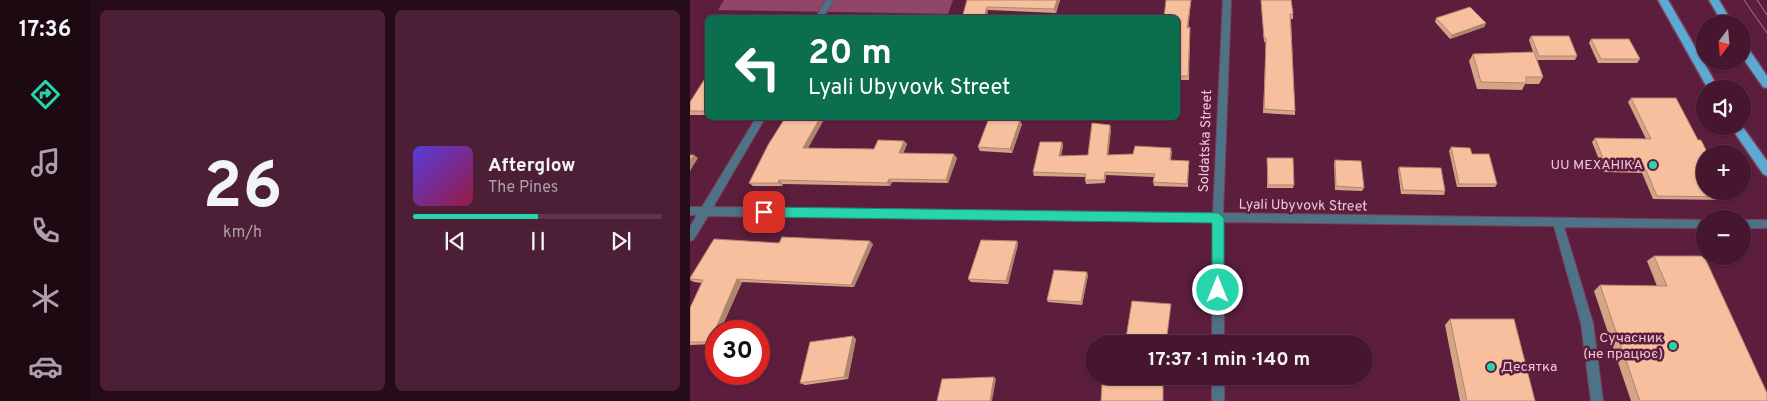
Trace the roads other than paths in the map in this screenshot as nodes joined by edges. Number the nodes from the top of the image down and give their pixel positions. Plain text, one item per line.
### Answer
1 (830, 0) edge
2 (1227, 0) edge
3 (1663, 0) edge
4 (1714, 0) edge
5 (821, 15) edge
6 (1723, 15) edge
7 (1751, 61) edge
8 (1709, 80) edge
9 (1767, 84) edge
10 (759, 120) edge
11 (1742, 135) edge
12 (1767, 171) edge
13 (690, 211) edge
14 (705, 212) junction
15 (1218, 218) junction
16 (1558, 222) junction
17 (1696, 224) edge
18 (1751, 224) edge
19 (1767, 224) edge
20 (690, 236) edge
21 (1218, 335) edge
22 (1218, 385) edge
23 (1218, 401) edge
24 (1597, 401) edge

1 - 5 street
2 - 15 street, Soldatska Street
3 - 8 main road
4 - 6 main road
7 - 9 main road
10 - 14 street
11 - 12 main road
13 - 14 street, Lyali Ubyvovk Street
14 - 15 street, Lyali Ubyvovk Street
14 - 20 street
15 - 16 street, Lyali Ubyvovk Street
15 - 21 street, Soldatska Street
16 - 17 street, Lyali Ubyvovk Street
16 - 24 street
18 - 19 street
22 - 23 street

